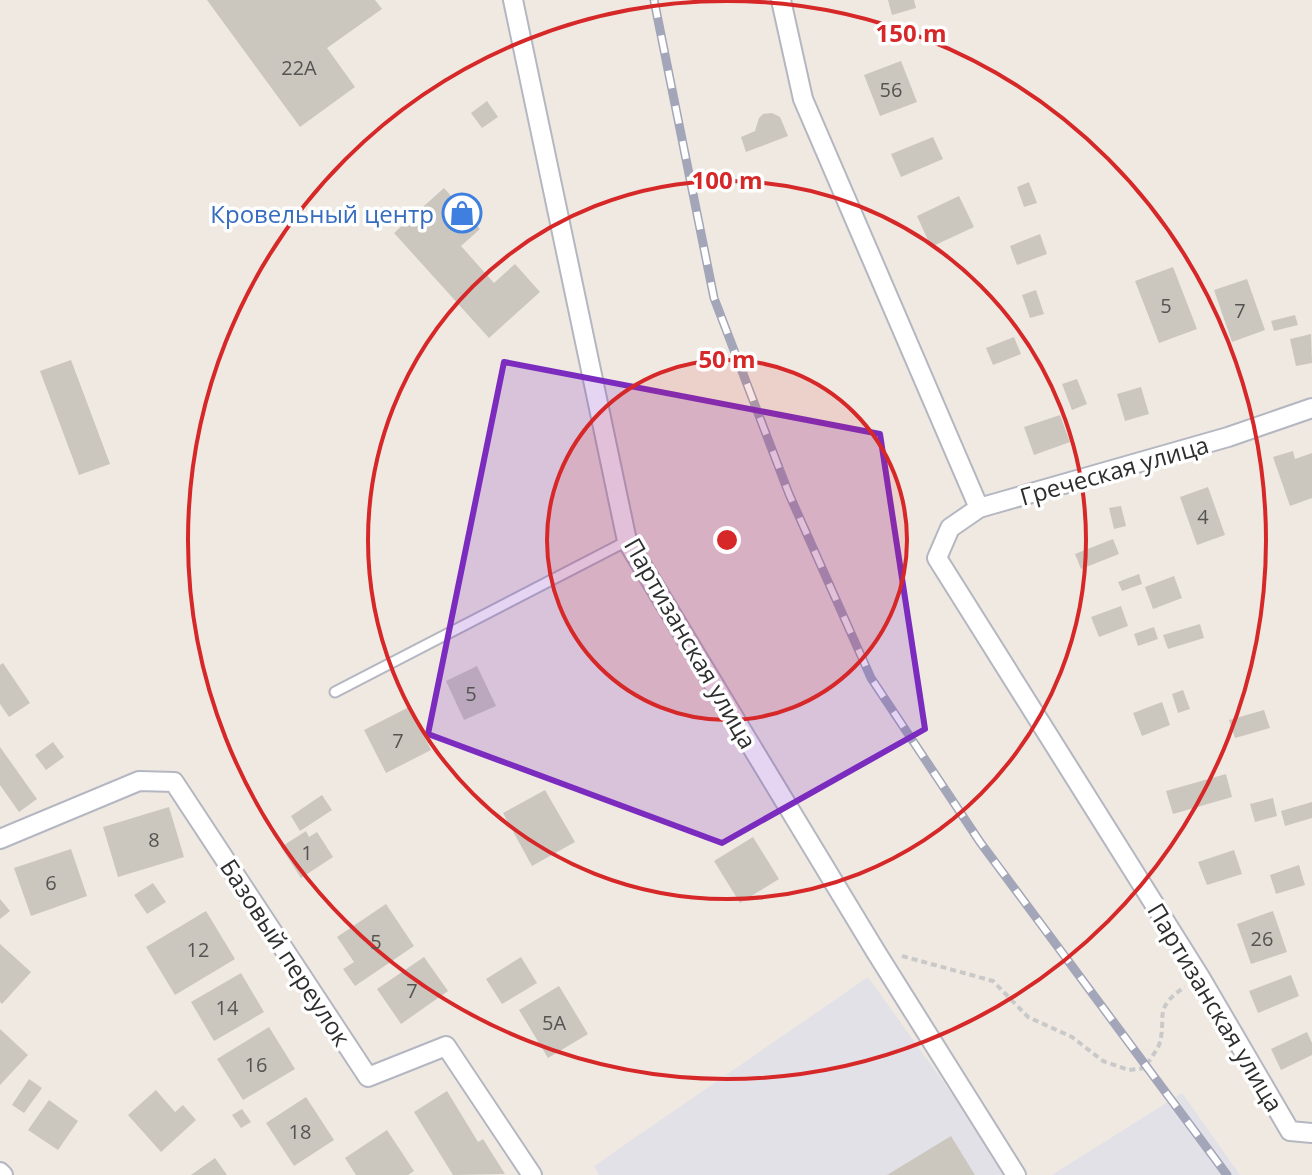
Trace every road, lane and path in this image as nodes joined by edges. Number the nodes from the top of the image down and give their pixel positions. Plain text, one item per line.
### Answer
1 (513, 0) edge
2 (781, 0) edge
3 (1312, 408) edge
4 (979, 508) junction
5 (627, 541) junction
6 (937, 558) joint
7 (335, 692) dead end
8 (0, 839) edge
9 (876, 952) junction
10 (1200, 977) junction
11 (1312, 1133) edge
12 (532, 1175) edge
13 (1016, 1175) edge

1 - 5 street, Партизанская улица
2 - 4 street
3 - 4 street, Греческая улица
4 - 6 street, Греческая улица
5 - 7 lane
5 - 9 street, Партизанская улица
6 - 10 street, Партизанская улица
8 - 12 street, Базовый переулок
9 - 10 path
9 - 13 street, Партизанская улица
10 - 11 street, Партизанская улица

